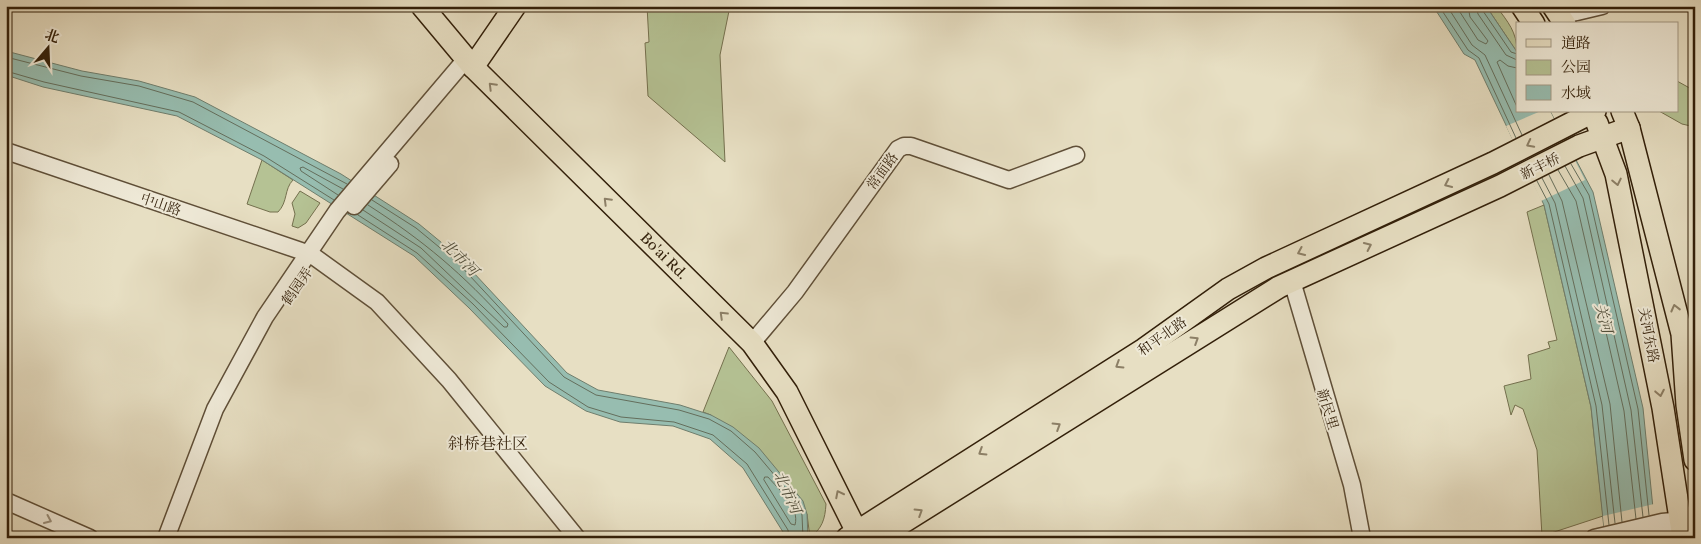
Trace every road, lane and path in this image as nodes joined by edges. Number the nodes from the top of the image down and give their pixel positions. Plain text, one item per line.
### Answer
1 (422, 6) edge
2 (502, 6) edge
3 (515, 6) edge
4 (1522, 6) edge
5 (1602, 6) edge
6 (1560, 15) edge
7 (1533, 22) edge
8 (469, 63) junction
9 (1593, 112) edge
10 (1625, 119) edge
11 (1602, 136) junction
12 (6, 151) edge
13 (1076, 154) dead end
14 (1492, 163) joint
15 (1500, 186) joint
16 (312, 256) junction
17 (1292, 281) junction
18 (752, 343) junction
19 (1695, 460) edge
20 (6, 501) edge
21 (1677, 528) edge
22 (853, 536) edge
23 (90, 538) edge
24 (166, 538) edge
25 (174, 538) edge
26 (578, 538) edge
27 (878, 538) edge
28 (1362, 538) edge
29 (1594, 538) edge

1 - 8 main road, Bo'ai Rd.
2 - 8 main road
3 - 8 main road
4 - 7 main road
5 - 6 street
8 - 16 street, 鹤园弄
18 -> 8 main road, Bo'ai Rd.
9 - 11 main road, 关河东路
9 -> 14 main road, 新丰桥
10 - 11 main road, 新丰桥
19 -> 10 main road
11 - 15 main road, 新丰桥
11 -> 21 main road, 关河东路
12 - 16 street, 中山路
13 - 18 street, 常面路
14 -> 22 main road, 和平北路
17 -> 15 main road, 和平北路
16 - 24 street, 鹤园弄
16 - 25 street, 鹤园弄
16 - 26 street, 中山路
27 -> 17 main road, 和平北路
17 - 28 street, 新民里
22 -> 18 main road, Bo'ai Rd.
20 -> 23 street
21 - 29 street

